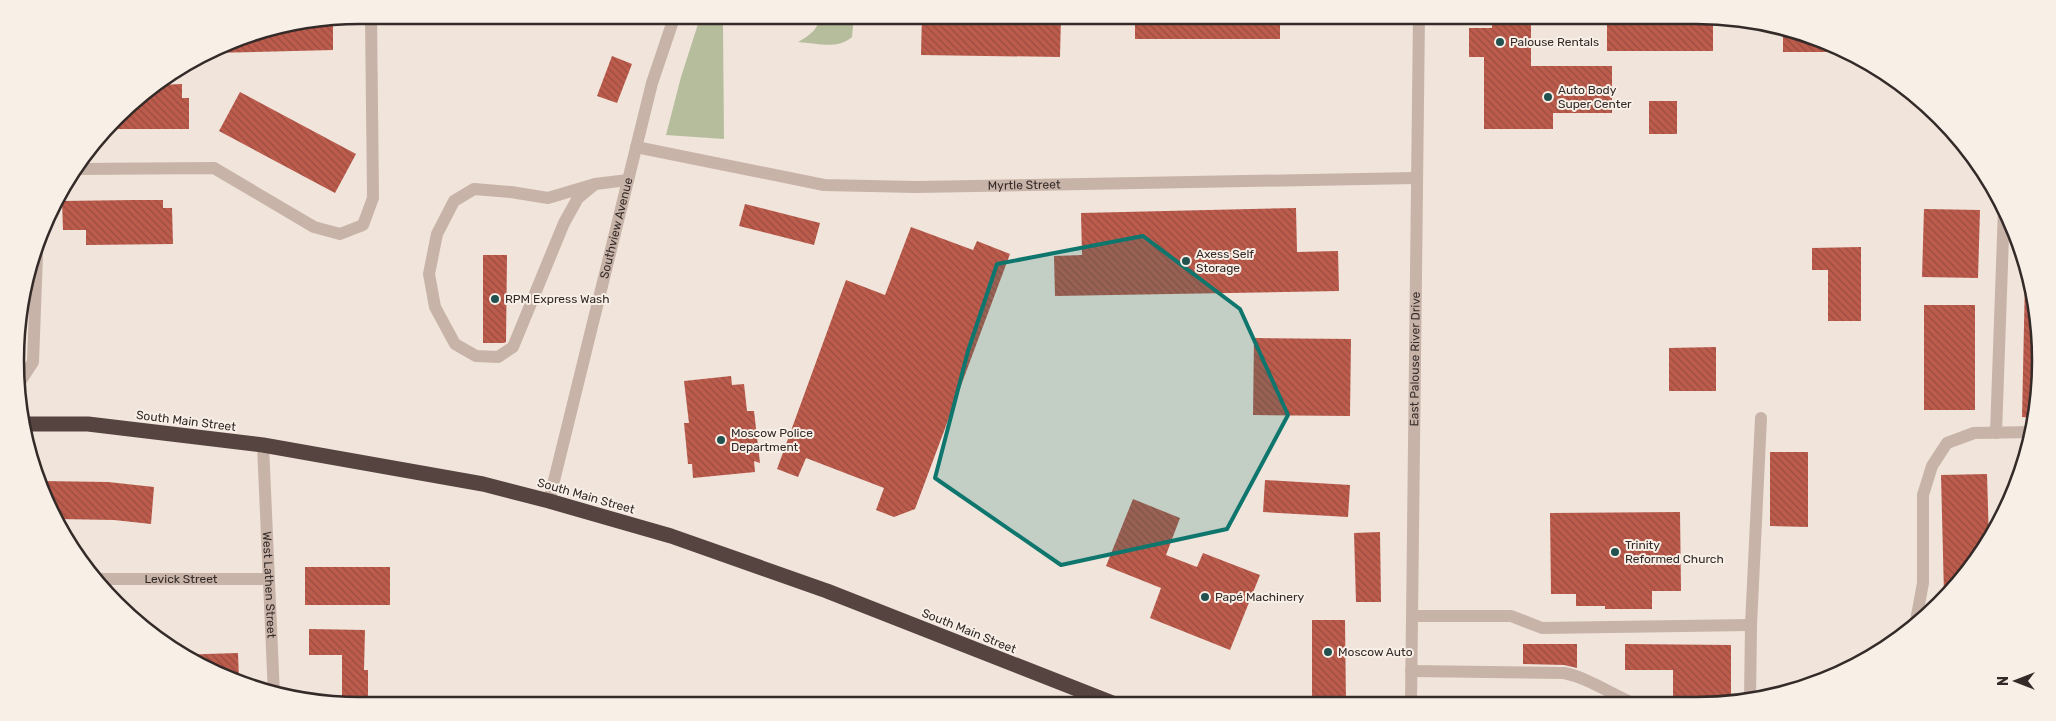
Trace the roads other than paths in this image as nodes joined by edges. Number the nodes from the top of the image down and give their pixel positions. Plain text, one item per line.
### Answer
1 (371, 24) edge
2 (672, 24) edge
3 (1418, 24) edge
4 (636, 147) junction
5 (84, 169) edge
6 (1416, 178) junction
7 (628, 180) junction
8 (595, 184) junction
9 (2003, 224) edge
10 (36, 269) edge
11 (24, 376) edge
12 (1761, 418) dead end
13 (30, 424) edge
14 (2025, 432) edge
15 (1996, 433) junction
16 (263, 445) junction
17 (549, 501) junction
18 (104, 579) edge
19 (268, 579) junction
20 (1917, 615) edge
21 (1412, 616) junction
22 (1751, 625) junction
23 (1411, 671) junction
24 (274, 686) edge
25 (1750, 692) edge
26 (1097, 697) edge
27 (1411, 697) edge
28 (1618, 697) edge

1 - 5 street
2 - 4 street, Southview Avenue
3 - 6 street, East Palouse River Drive
4 - 6 street, Myrtle Street
4 - 7 street, Southview Avenue
6 - 21 street, East Palouse River Drive
7 - 8 street
7 - 17 street, Southview Avenue
8 - 8 street
9 - 15 street
10 - 11 street
12 - 22 street
13 - 16 highway, South Main Street
14 - 15 street
15 - 20 street
16 - 17 highway, South Main Street
16 - 19 street, West Lathen Street
17 - 26 highway, South Main Street
18 - 19 street, Levick Street
19 - 24 street, West Lathen Street
21 - 22 street
21 - 23 street, East Palouse River Drive
22 - 25 street
23 - 27 street, East Palouse River Drive
23 - 28 street

